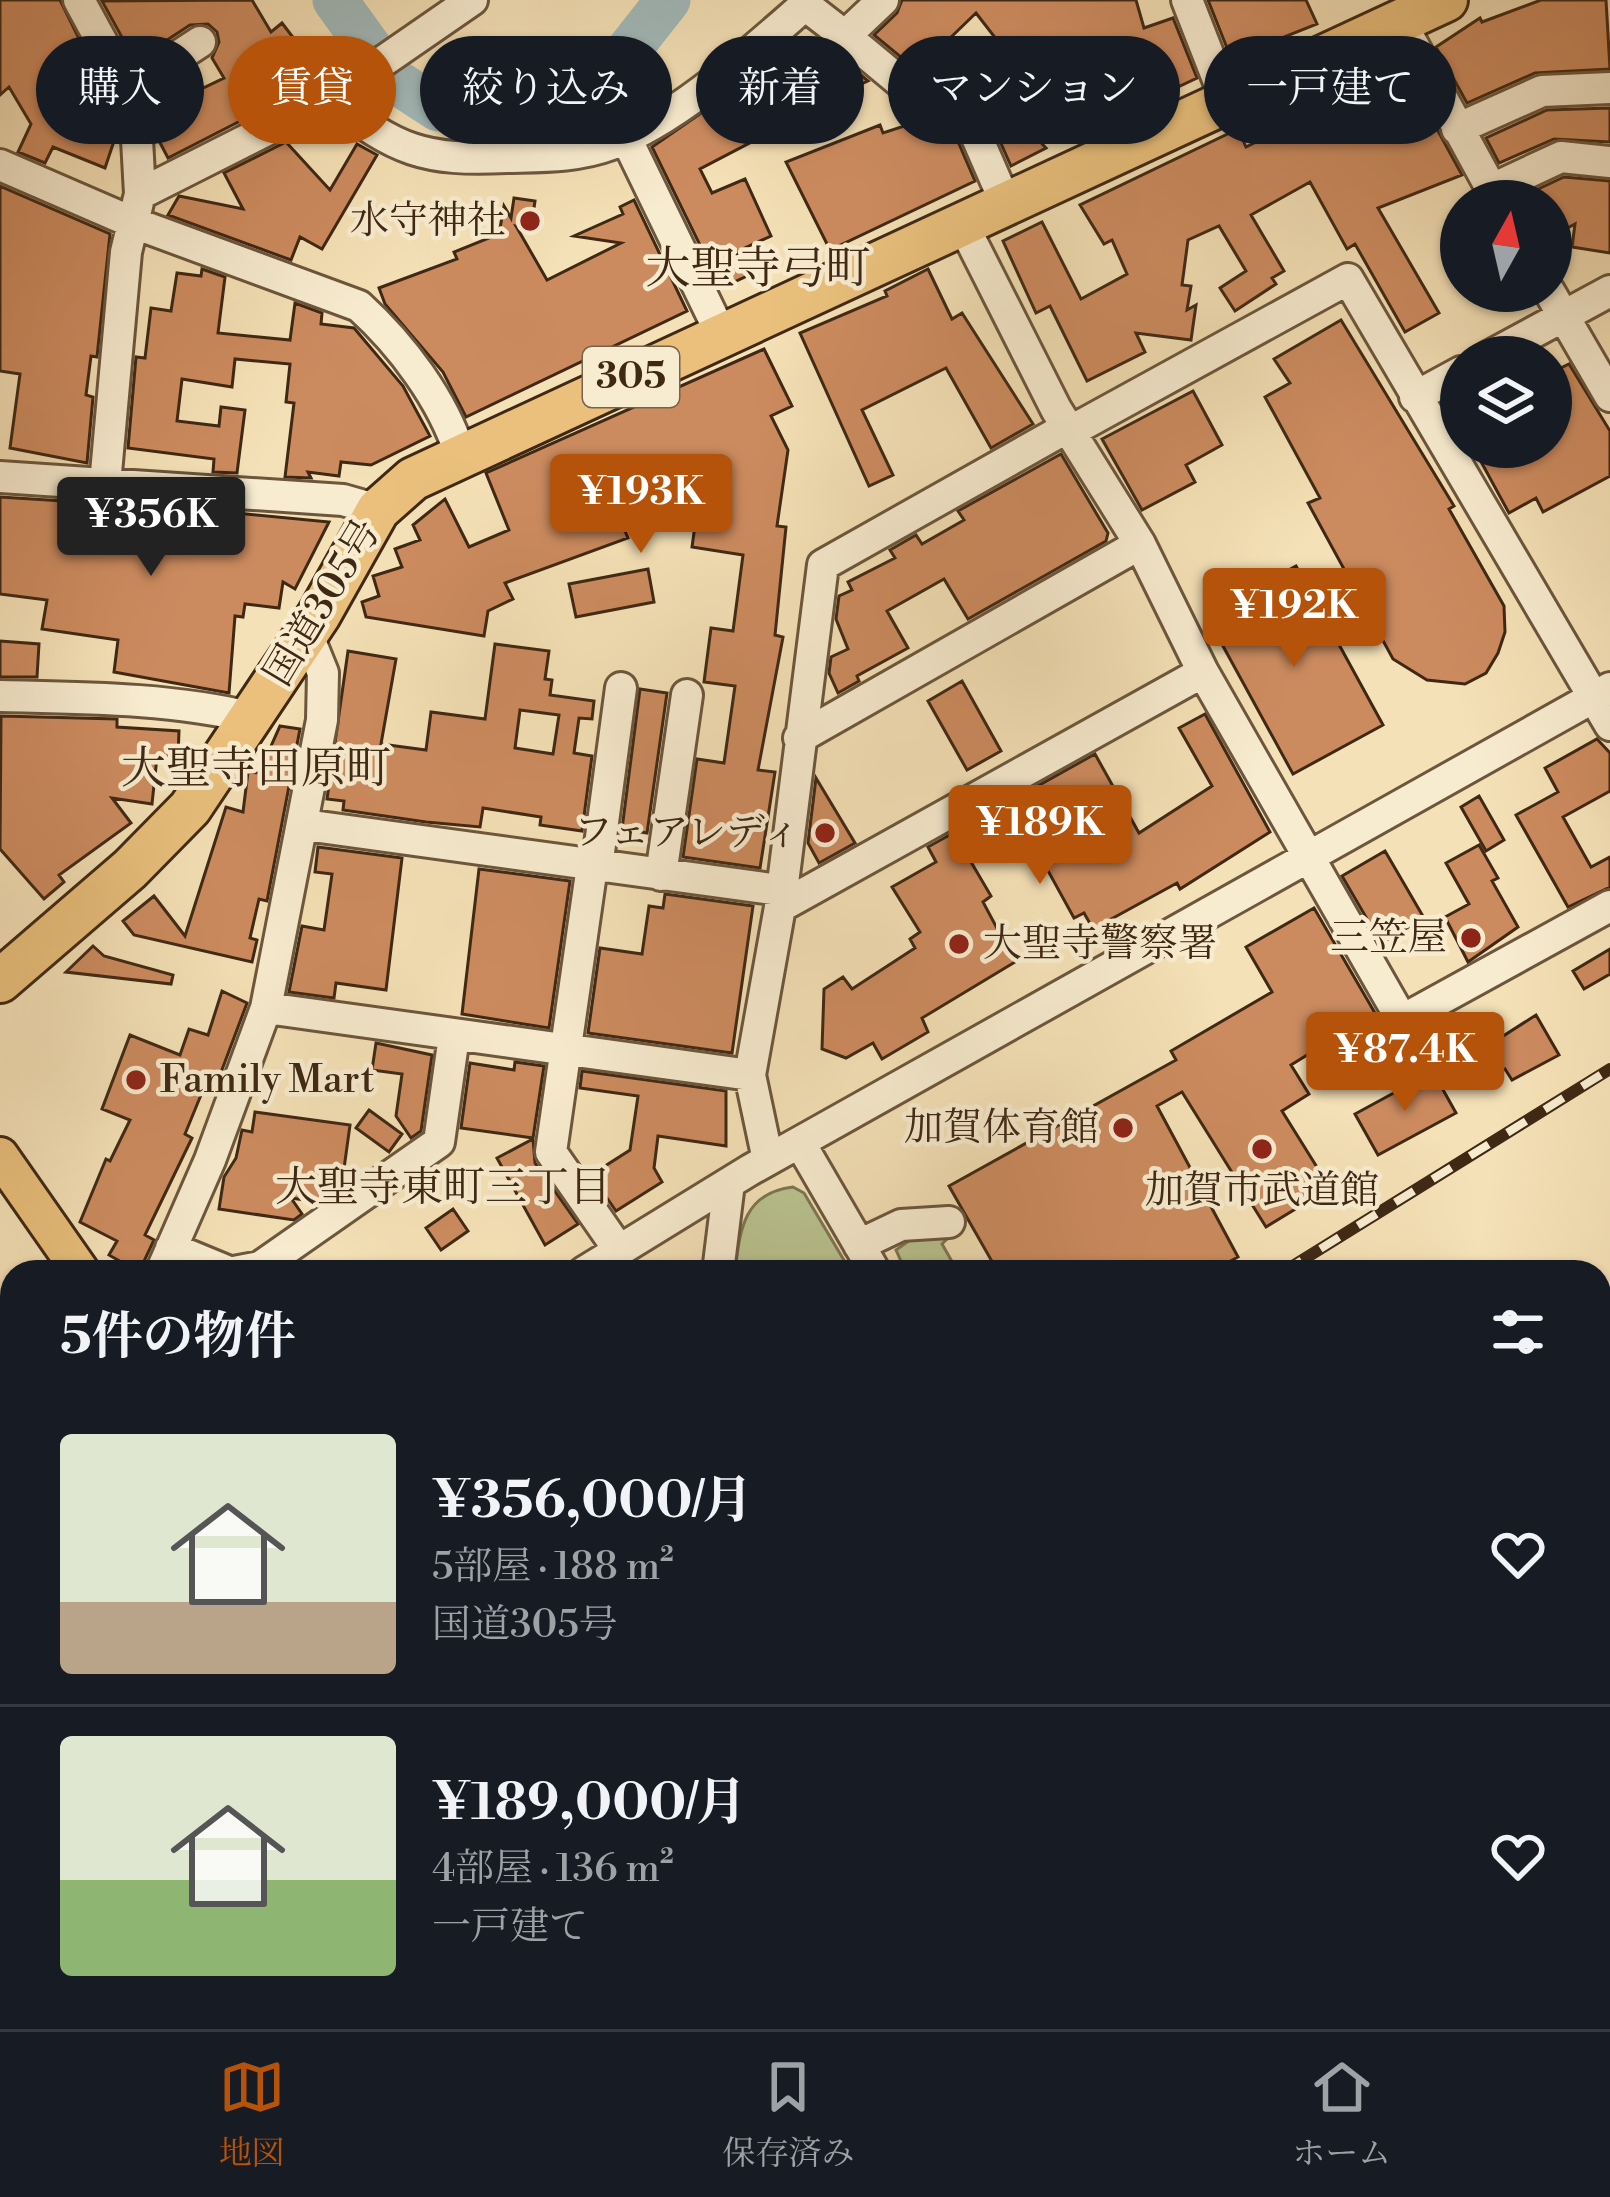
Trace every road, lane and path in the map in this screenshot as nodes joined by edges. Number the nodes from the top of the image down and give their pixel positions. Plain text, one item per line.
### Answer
1 (80, 0) edge
2 (472, 0) edge
3 (883, 0) edge
4 (1187, 0) edge
5 (804, 3) edge
6 (1419, 8) edge
7 (101, 36) edge
8 (845, 36) joint
9 (1364, 36) edge
10 (864, 52) edge
11 (1204, 52) edge
12 (396, 53) edge
13 (1610, 88) edge
14 (672, 108) edge
15 (1204, 116) edge
16 (1457, 129) junction
17 (133, 144) edge
18 (249, 144) edge
19 (392, 144) edge
20 (608, 144) edge
21 (629, 144) edge
22 (1610, 161) edge
23 (0, 165) edge
24 (1486, 180) edge
25 (1521, 180) edge
26 (1006, 204) junction
27 (137, 208) junction
28 (962, 223) junction
29 (1610, 291) edge
30 (1572, 299) edge
31 (1545, 312) edge
32 (1561, 312) edge
33 (722, 336) junction
34 (1514, 336) edge
35 (1440, 383) edge
36 (1610, 396) edge
37 (1415, 397) junction
38 (1070, 429) junction
39 (460, 454) junction
40 (0, 477) edge
41 (105, 484) junction
42 (378, 511) junction
43 (1140, 544) junction
44 (306, 631) junction
45 (1203, 672) junction
46 (621, 688) dead end
47 (1602, 693) edge
48 (687, 695) dead end
49 (0, 696) edge
50 (253, 718) junction
51 (1610, 725) edge
52 (799, 738) junction
53 (305, 825) junction
54 (1312, 858) junction
55 (594, 867) junction
56 (661, 875) junction
57 (780, 898) junction
58 (1610, 906) edge
59 (0, 981) edge
60 (266, 1008) junction
61 (1402, 1020) junction
62 (454, 1036) junction
63 (1357, 1045) dead end
64 (566, 1050) junction
65 (749, 1076) junction
66 (800, 1143) junction
67 (0, 1156) edge
68 (768, 1160) junction
69 (729, 1184) junction
70 (949, 1222) dead end
71 (859, 1245) junction
72 (620, 1250) junction
73 (73, 1260) edge
74 (166, 1260) edge
75 (270, 1260) edge
76 (604, 1260) edge
77 (720, 1260) edge
78 (868, 1260) edge

1 - 7 street
2 - 12 street
3 - 8 street
4 - 11 street
5 - 8 street
5 - 14 street
6 - 9 highway, 国道305号 / 305
6 - 16 street
10 - 26 street
13 - 16 street
15 - 26 highway, 国道305号 / 305
16 - 24 street
17 - 27 street
18 - 27 street
19 - 20 street
21 - 33 street
22 - 25 street
23 - 27 street
26 - 28 highway, 国道305号 / 305
27 - 39 street
27 - 41 street
28 - 33 highway, 国道305号 / 305
28 - 38 street
29 - 30 street
31 - 34 street
32 - 36 street
33 - 39 highway, 国道305号 / 305
35 - 37 street
37 - 38 street
37 - 47 street
38 - 43 street
38 - 52 street
39 - 42 highway, 国道305号 / 305
40 - 41 street
41 - 42 street
42 - 44 highway, 国道305号 / 305
43 - 45 street
43 - 52 street
44 - 50 highway, 国道305号 / 305
44 - 53 street
45 - 54 street
45 - 57 street
46 - 55 street
47 - 51 street
47 - 54 street
48 - 56 street
49 - 50 street
50 - 59 highway, 国道305号 / 305
52 - 57 street
53 - 55 street
53 - 60 street
54 - 61 street
54 - 66 street
55 - 56 street
55 - 64 street
56 - 57 street
57 - 65 street
58 - 61 street
60 - 62 street
60 - 74 street
61 - 63 street
62 - 64 street
62 - 75 street
64 - 65 street
64 - 72 street
65 - 68 street
66 - 68 street
66 - 71 street
67 - 73 main road
68 - 69 street
69 - 72 street
69 - 77 street
70 - 71 street
71 - 78 street
72 - 76 street

